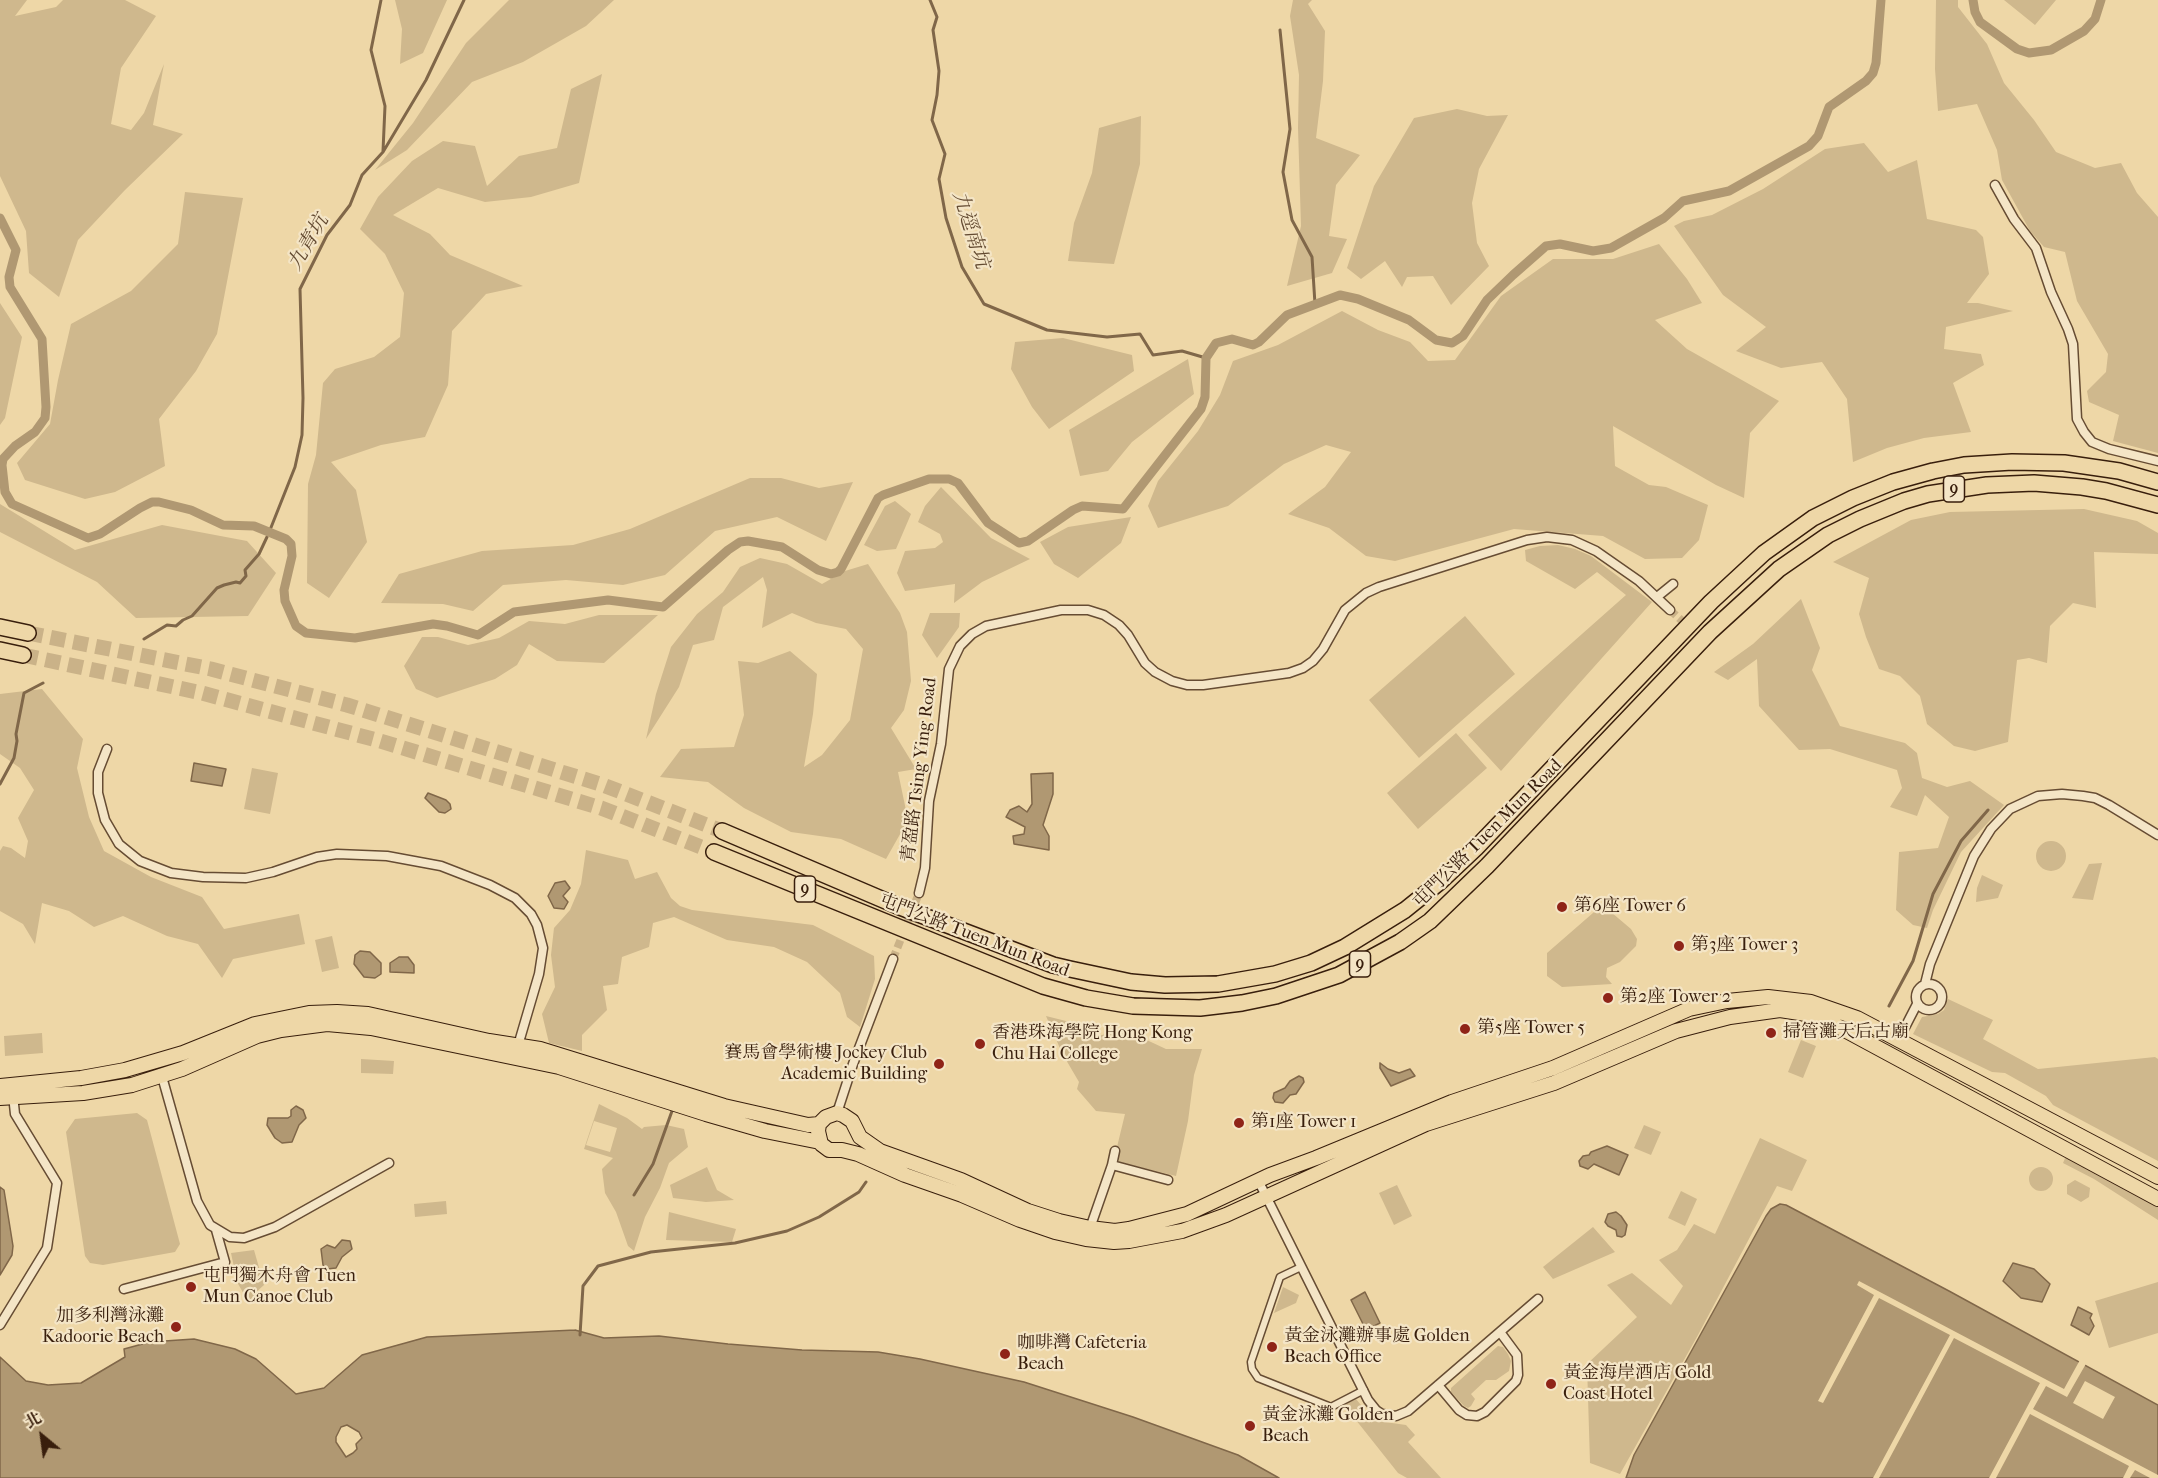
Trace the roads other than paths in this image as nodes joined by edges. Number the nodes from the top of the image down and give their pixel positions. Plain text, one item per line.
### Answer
1 (1995, 185) dead end
2 (2158, 461) edge
3 (2158, 482) edge
4 (2158, 505) edge
5 (1672, 584) dead end
6 (1657, 597) junction
7 (1670, 610) tunnel mouth
8 (0, 627) edge
9 (28, 633) tunnel mouth
10 (0, 650) edge
11 (23, 655) tunnel mouth
12 (107, 749) dead end
13 (722, 831) tunnel mouth
14 (2158, 835) edge
15 (714, 852) tunnel mouth
16 (919, 893) tunnel mouth
17 (893, 959) tunnel mouth
18 (1925, 984) junction
19 (1917, 1004) junction
20 (1899, 1039) junction
21 (516, 1052) junction
22 (157, 1061) junction
23 (162, 1077) junction
24 (6, 1092) edge
25 (837, 1113) junction
26 (819, 1124) junction
27 (856, 1132) junction
28 (820, 1142) junction
29 (842, 1150) junction
30 (1115, 1151) dead end
31 (389, 1163) dead end
32 (1112, 1165) junction
33 (2158, 1178) edge
34 (1168, 1180) dead end
35 (1262, 1188) junction
36 (2158, 1199) edge
37 (216, 1230) junction
38 (1088, 1234) junction
39 (1301, 1267) junction
40 (124, 1288) dead end
41 (1538, 1299) dead end
42 (0, 1325) edge
43 (1500, 1332) junction
44 (1438, 1386) junction
45 (1364, 1390) junction

1 - 2 street
3 - 13 highway, 屯門公路 Tuen Mun Road / 9
4 - 15 highway, 屯門公路 Tuen Mun Road / 9
5 - 6 street
6 - 7 street, 青盈路 Tsing Ying Road
6 - 16 street, 青盈路 Tsing Ying Road
8 - 9 highway
10 - 11 highway
12 - 21 street
14 - 18 street
17 - 25 street
18 - 19 street
18 - 19 street
19 - 20 street
20 - 33 main road
20 - 35 main road
21 - 22 main road
21 - 23 main road
21 - 26 main road
21 - 28 main road
22 - 23 street
22 - 24 main road
23 - 24 main road
23 - 37 street
24 - 42 street
25 - 26 main road
25 - 27 main road
26 - 28 main road
27 - 29 main road
27 - 38 main road
28 - 29 main road
29 - 38 main road
30 - 32 street
31 - 37 street
32 - 34 street
32 - 38 street
35 - 36 main road
35 - 38 main road
35 - 38 main road
35 - 39 street
37 - 40 street
39 - 45 street
39 - 45 street
41 - 43 street
43 - 44 street
43 - 44 street
44 - 45 street

